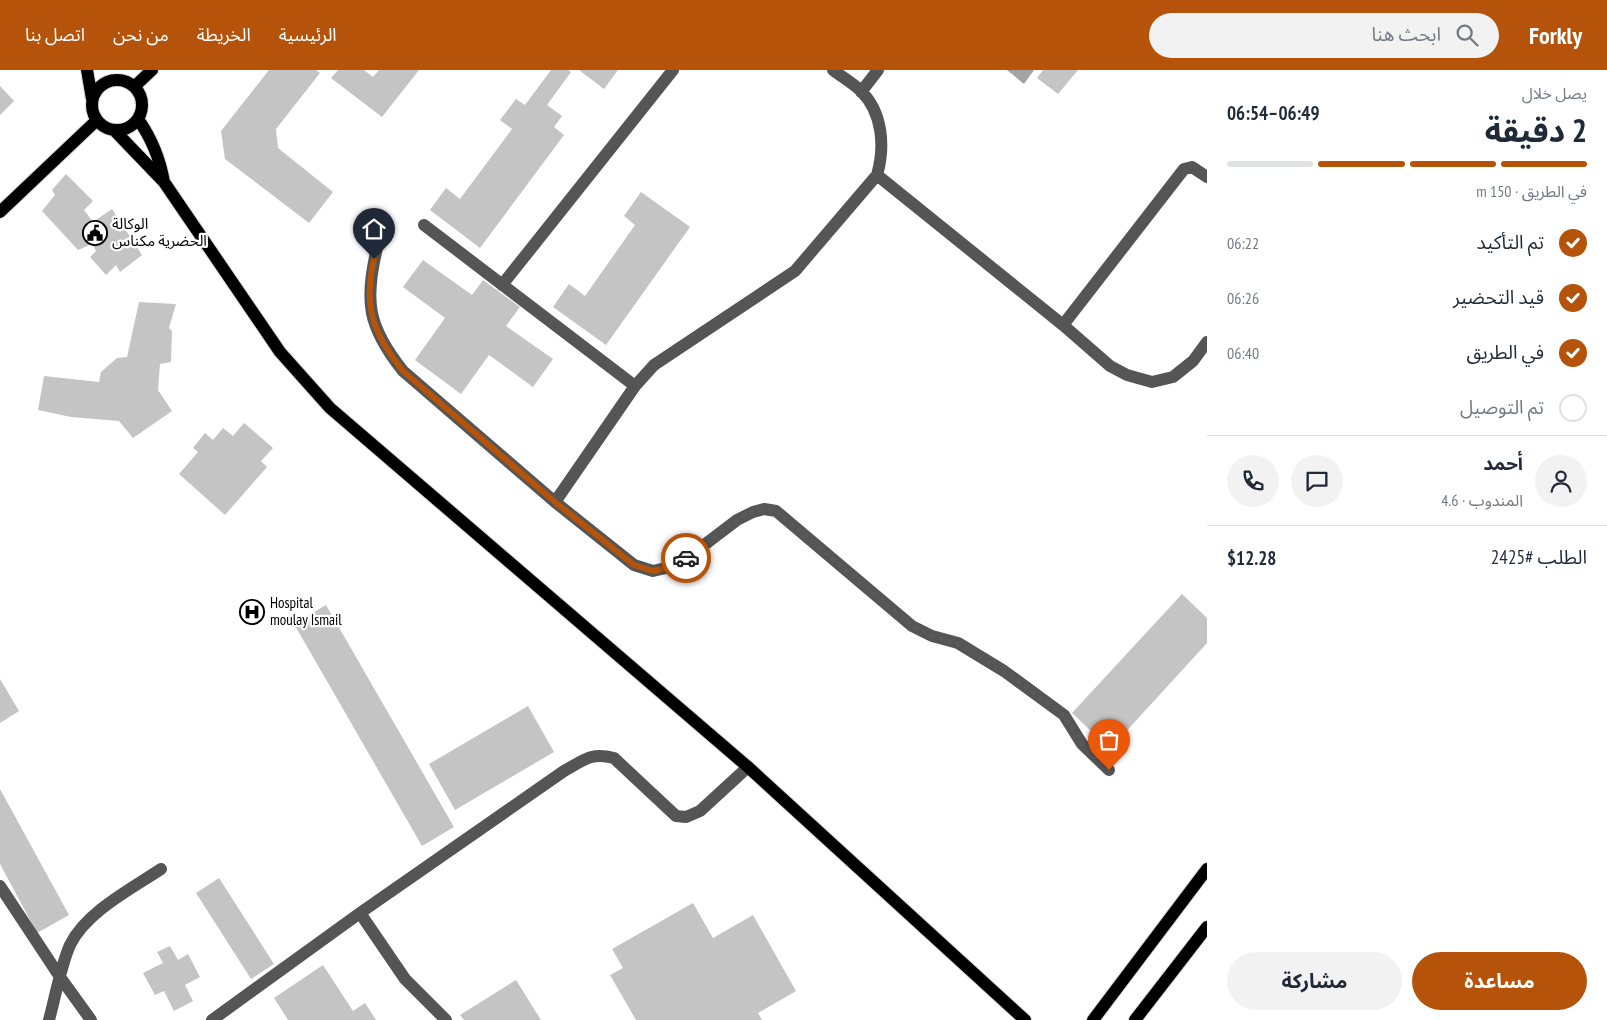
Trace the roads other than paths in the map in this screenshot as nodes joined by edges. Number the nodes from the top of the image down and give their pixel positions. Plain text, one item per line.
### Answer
1 (87, 70) edge
2 (116, 70) edge
3 (152, 70) edge
4 (674, 70) edge
5 (833, 70) edge
6 (878, 70) edge
7 (131, 84) junction
8 (862, 92) junction
9 (92, 99) junction
10 (138, 119) junction
11 (97, 120) junction
12 (116, 131) junction
13 (877, 175) junction
14 (1207, 177) edge
15 (164, 182) junction
16 (0, 212) edge
17 (424, 225) dead end
18 (377, 248) dead end
19 (502, 285) junction
20 (1063, 325) junction
21 (1207, 342) edge
22 (635, 386) junction
23 (555, 502) junction
24 (748, 767) junction
25 (1109, 770) dead end
26 (161, 869) dead end
27 (1207, 869) edge
28 (0, 886) edge
29 (360, 913) junction
30 (1207, 927) edge
31 (60, 977) junction
32 (441, 1019) edge
33 (49, 1020) edge
34 (91, 1020) edge
35 (212, 1020) edge
36 (1025, 1020) edge
37 (1093, 1020) edge
38 (1135, 1020) edge

1 - 9 main road
2 - 7 main road
3 - 7 main road
4 - 19 lane
5 - 8 lane
6 - 8 lane
7 - 9 main road
7 - 10 main road
8 - 13 lane
9 - 11 main road
10 - 12 main road
10 - 15 main road
11 - 12 main road
11 - 16 main road
12 - 15 main road
13 - 20 lane
13 - 22 lane
14 - 20 lane
15 - 24 main road
17 - 19 lane
18 - 23 lane
19 - 22 lane
20 - 21 lane
22 - 23 lane
23 - 25 lane
24 - 29 lane
24 - 36 main road
26 - 31 lane
27 - 37 main road
28 - 31 lane
29 - 32 lane
29 - 35 lane
30 - 38 main road
31 - 33 lane
31 - 34 lane

